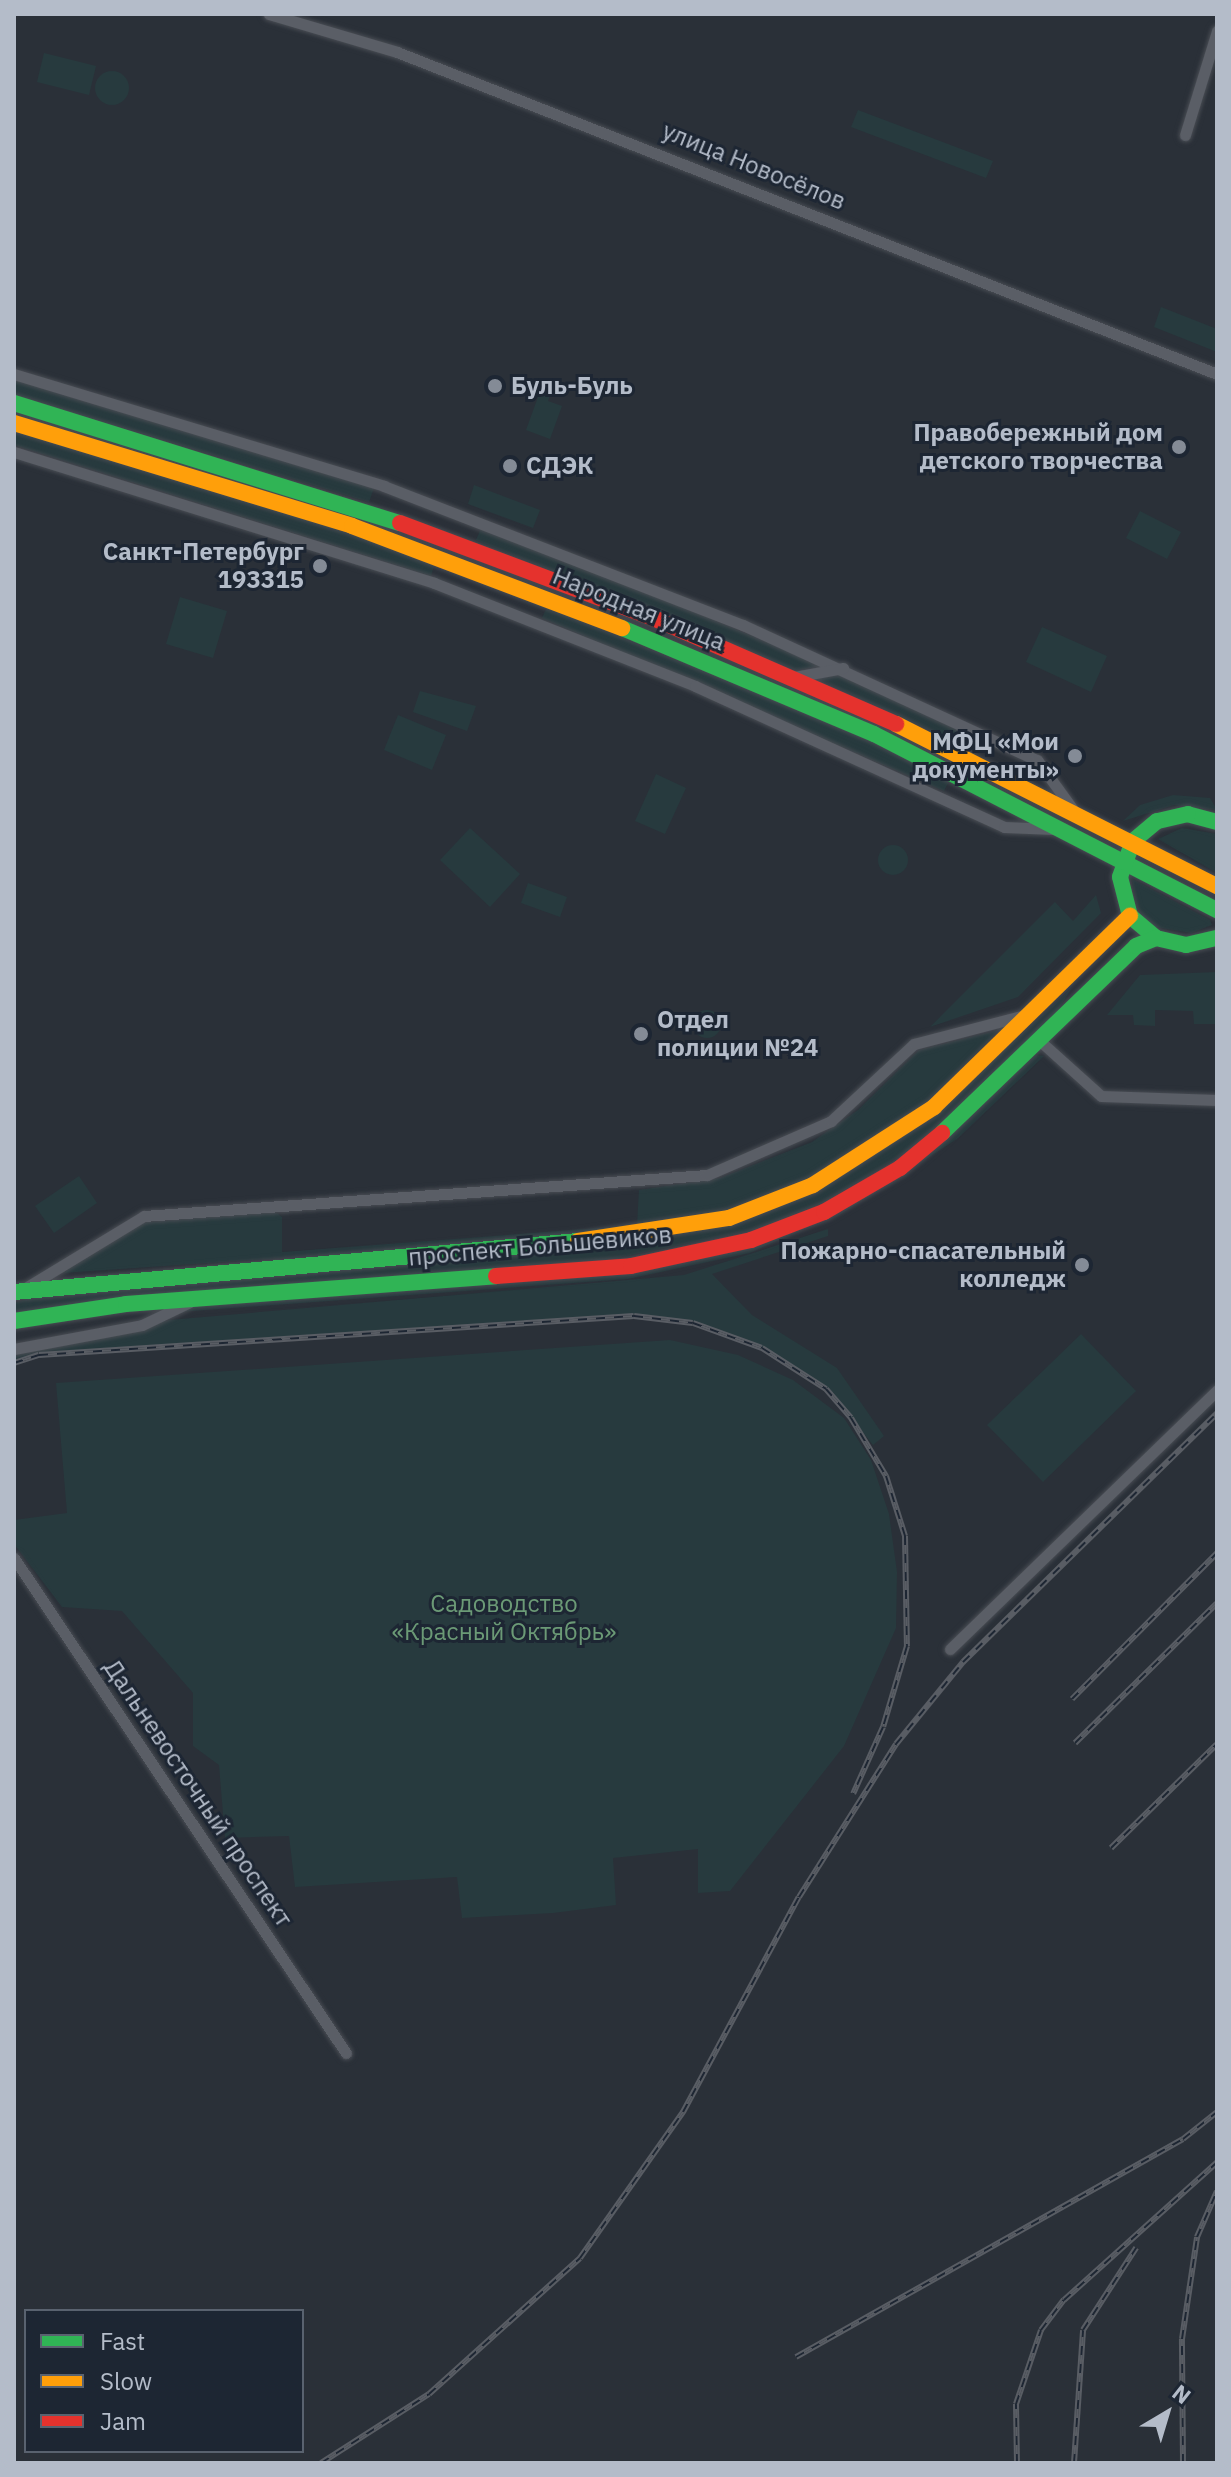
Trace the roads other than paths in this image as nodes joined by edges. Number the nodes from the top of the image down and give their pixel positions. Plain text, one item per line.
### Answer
1 (269, 14) edge
2 (1217, 31) edge
3 (1185, 135) dead end
4 (14, 374) edge
5 (1217, 374) edge
6 (14, 403) edge
7 (14, 423) edge
8 (14, 452) edge
9 (843, 668) junction
10 (794, 677) junction
11 (1074, 811) junction
12 (1217, 822) edge
13 (1063, 827) junction
14 (1133, 841) junction
15 (1124, 859) junction
16 (1217, 886) edge
17 (1217, 910) edge
18 (1130, 916) junction
19 (1156, 938) junction
20 (1217, 938) edge
21 (1037, 1012) junction
22 (1040, 1041) junction
23 (1217, 1100) edge
24 (16, 1292) edge
25 (201, 1297) junction
26 (126, 1304) junction
27 (14, 1321) edge
28 (123, 1328) junction
29 (14, 1349) edge
30 (1217, 1390) edge
31 (14, 1558) edge
32 (950, 1649) dead end
33 (346, 2053) dead end

1 - 5 street, улица Новосёлов
2 - 3 street
4 - 9 street
6 - 10 main road, Народная улица
7 - 13 main road, Народная улица
8 - 13 street
9 - 10 street
9 - 11 street
10 - 11 main road, Народная улица
11 - 14 main road, Народная улица
12 - 14 main road
13 - 15 main road, Народная улица
14 - 15 main road
14 - 16 main road, Народная улица
15 - 17 main road, Народная улица
15 - 18 main road
18 - 19 main road
18 - 21 main road, проспект Большевиков
19 - 20 main road
19 - 22 main road, проспект Большевиков
21 - 24 street
21 - 24 main road, проспект Большевиков
22 - 23 street
22 - 25 main road, проспект Большевиков
25 - 26 main road, проспект Большевиков
25 - 28 street
26 - 27 main road, проспект Большевиков
26 - 28 street
28 - 29 street
30 - 32 street
31 - 33 street, Дальневосточный проспект

